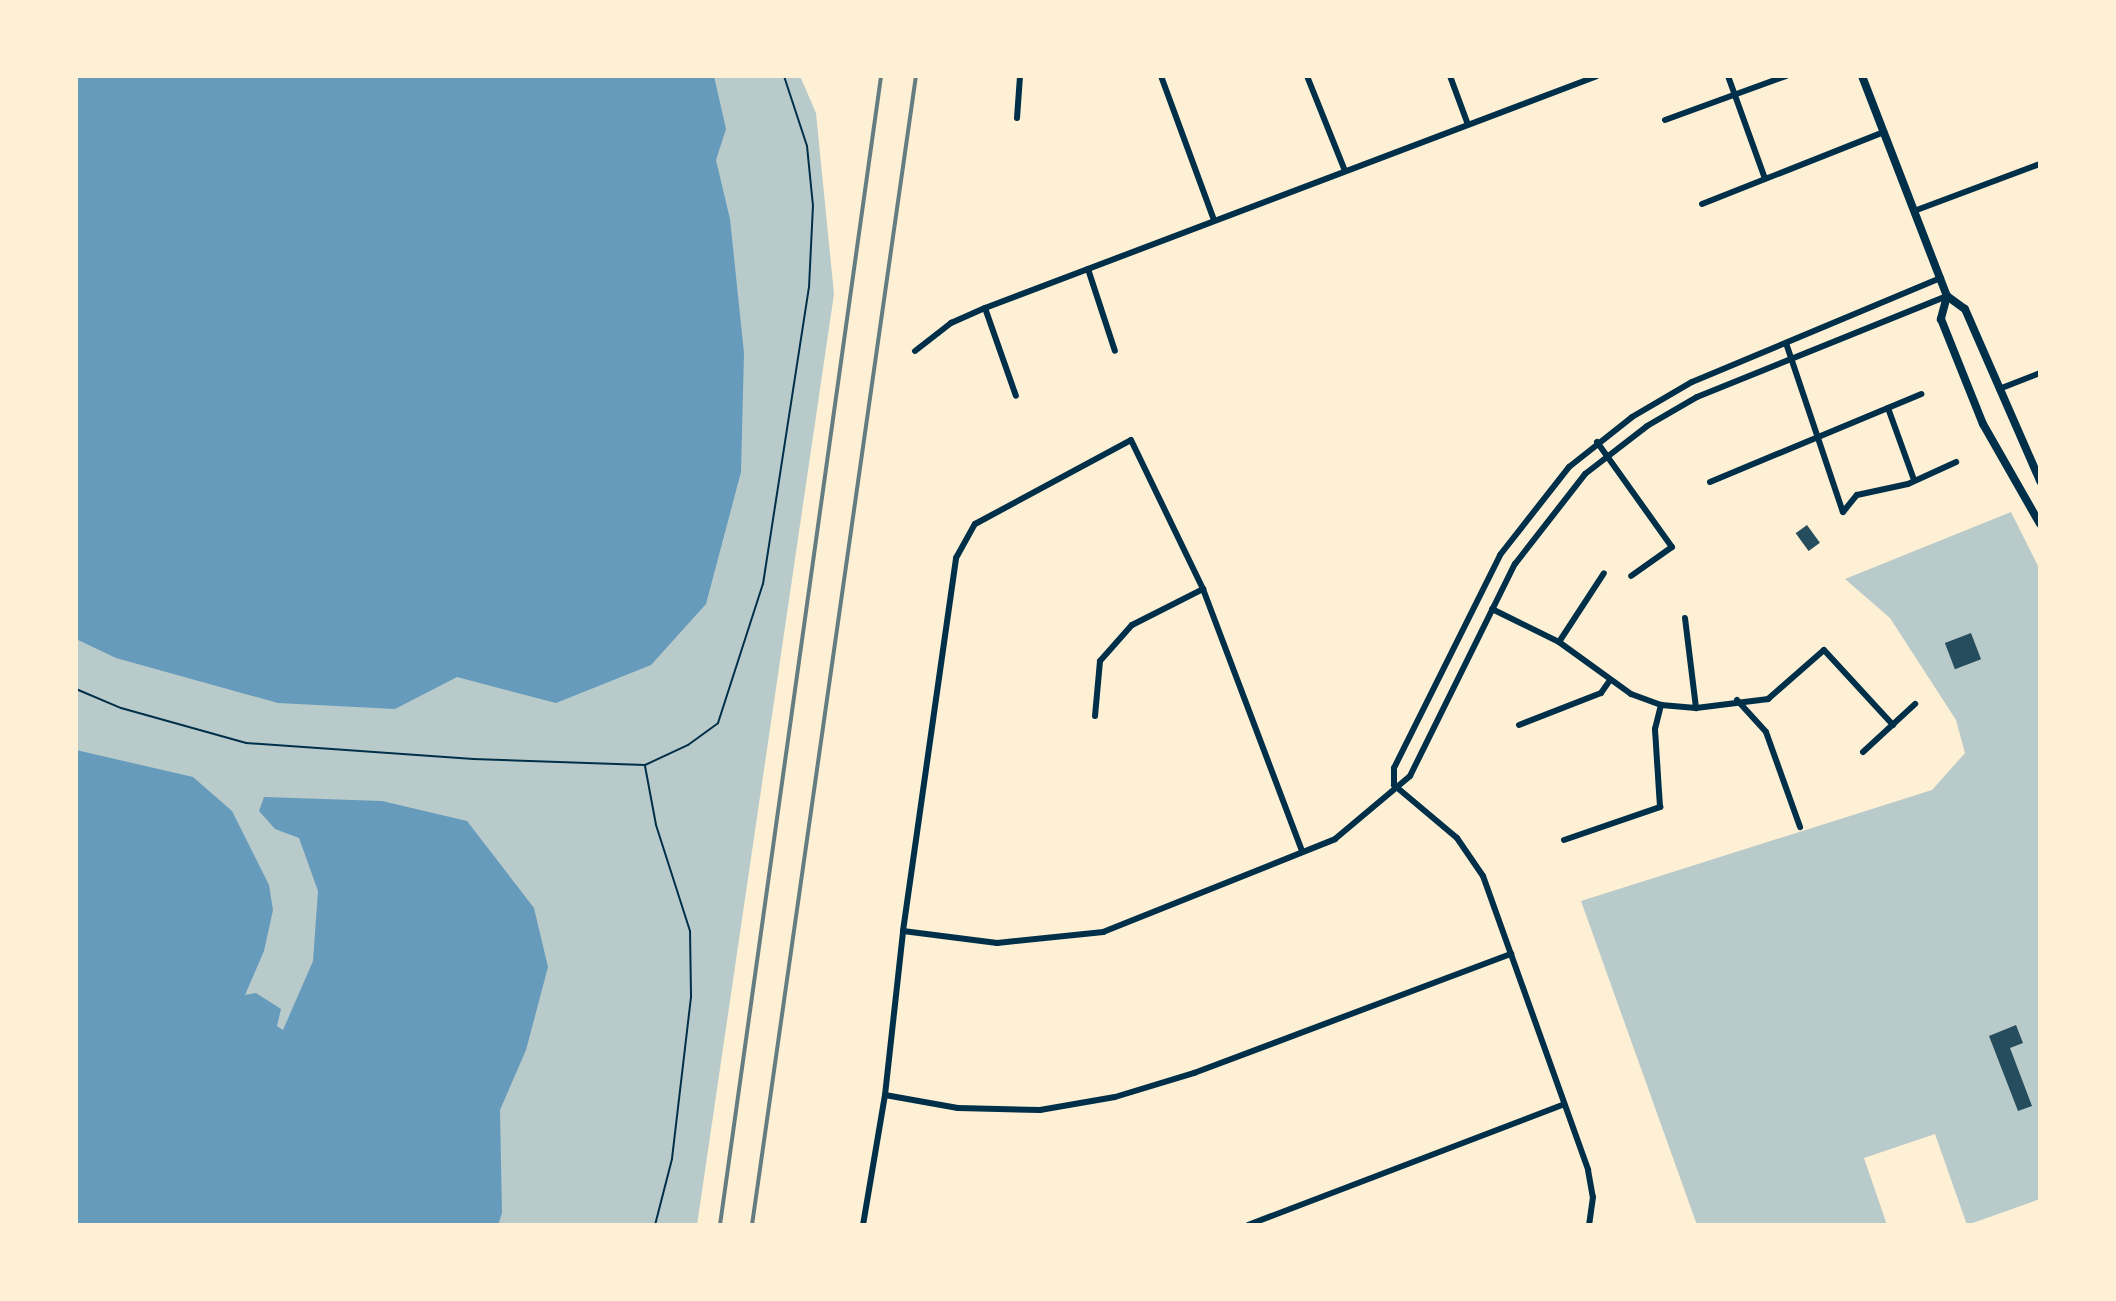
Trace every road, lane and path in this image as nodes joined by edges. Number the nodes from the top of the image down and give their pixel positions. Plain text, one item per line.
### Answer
1 (784, 76) edge
2 (1020, 76) edge
3 (1161, 76) edge
4 (1307, 76) edge
5 (1450, 76) edge
6 (1597, 76) edge
7 (1728, 76) edge
8 (1786, 76) edge
9 (1862, 76) edge
10 (1734, 95) junction
11 (1017, 118) dead end
12 (1665, 120) dead end
13 (1467, 122) junction
14 (1884, 132) junction
15 (2040, 164) edge
16 (1345, 171) junction
17 (1765, 179) junction
18 (1702, 204) dead end
19 (1914, 211) junction
20 (1214, 220) junction
21 (1088, 269) junction
22 (1941, 278) junction
23 (1947, 296) junction
24 (985, 308) junction
25 (1786, 343) junction
26 (915, 351) dead end
27 (1115, 351) dead end
28 (1792, 359) junction
29 (2040, 373) edge
30 (1996, 390) junction
31 (1921, 394) dead end
32 (1016, 396) dead end
33 (1888, 408) junction
34 (1821, 436) junction
35 (1597, 442) junction
36 (1607, 455) junction
37 (1956, 462) dead end
38 (1914, 480) junction
39 (2040, 481) edge
40 (1710, 482) dead end
41 (2040, 524) edge
42 (1604, 573) dead end
43 (1631, 576) dead end
44 (1203, 589) junction
45 (1492, 609) junction
46 (1685, 618) dead end
47 (1559, 642) junction
48 (1610, 680) junction
49 (76, 689) edge
50 (1736, 700) junction
51 (1915, 704) dead end
52 (1661, 705) junction
53 (1696, 708) junction
54 (1095, 716) dead end
55 (1519, 725) dead end
56 (1893, 725) junction
57 (1863, 752) dead end
58 (645, 765) junction
59 (1394, 785) junction
60 (1800, 827) dead end
61 (1564, 840) dead end
62 (1302, 851) junction
63 (903, 931) junction
64 (1511, 954) junction
65 (885, 1095) junction
66 (1563, 1105) junction
67 (655, 1225) edge
68 (863, 1225) edge
69 (1248, 1225) edge
70 (1589, 1225) edge

1 - 58 path
2 - 11 street
3 - 20 street
4 - 16 street
5 - 13 street
6 - 13 street
7 - 10 street
8 - 10 street
9 - 14 main road
10 - 12 street
10 - 17 street
13 - 16 street
14 - 17 street
14 - 19 main road
15 - 19 street
16 - 20 street
17 - 18 street
19 - 22 main road
20 - 21 street
21 - 24 street
21 - 27 street
22 - 23 main road
22 - 25 street
23 - 28 street
23 - 30 main road
23 - 41 main road
24 - 26 street
24 - 32 street
25 - 28 street
25 - 35 street
28 - 34 street
28 - 36 street
29 - 30 street
30 - 39 main road
31 - 33 street
33 - 34 street
33 - 38 street
34 - 38 street
34 - 40 street
35 - 36 street
35 - 59 street
36 - 43 street
36 - 45 street
37 - 38 street
42 - 47 street
44 - 54 street
44 - 62 street
44 - 63 street
45 - 47 street
45 - 59 street
46 - 53 street
47 - 48 street
48 - 52 street
48 - 55 street
49 - 58 path
50 - 53 street
50 - 56 street
50 - 60 street
51 - 56 street
52 - 53 street
52 - 61 street
56 - 57 street
58 - 67 path
59 - 62 street
59 - 64 street
62 - 63 street
63 - 65 street
64 - 65 street
64 - 66 street
65 - 68 street
66 - 69 street
66 - 70 street

